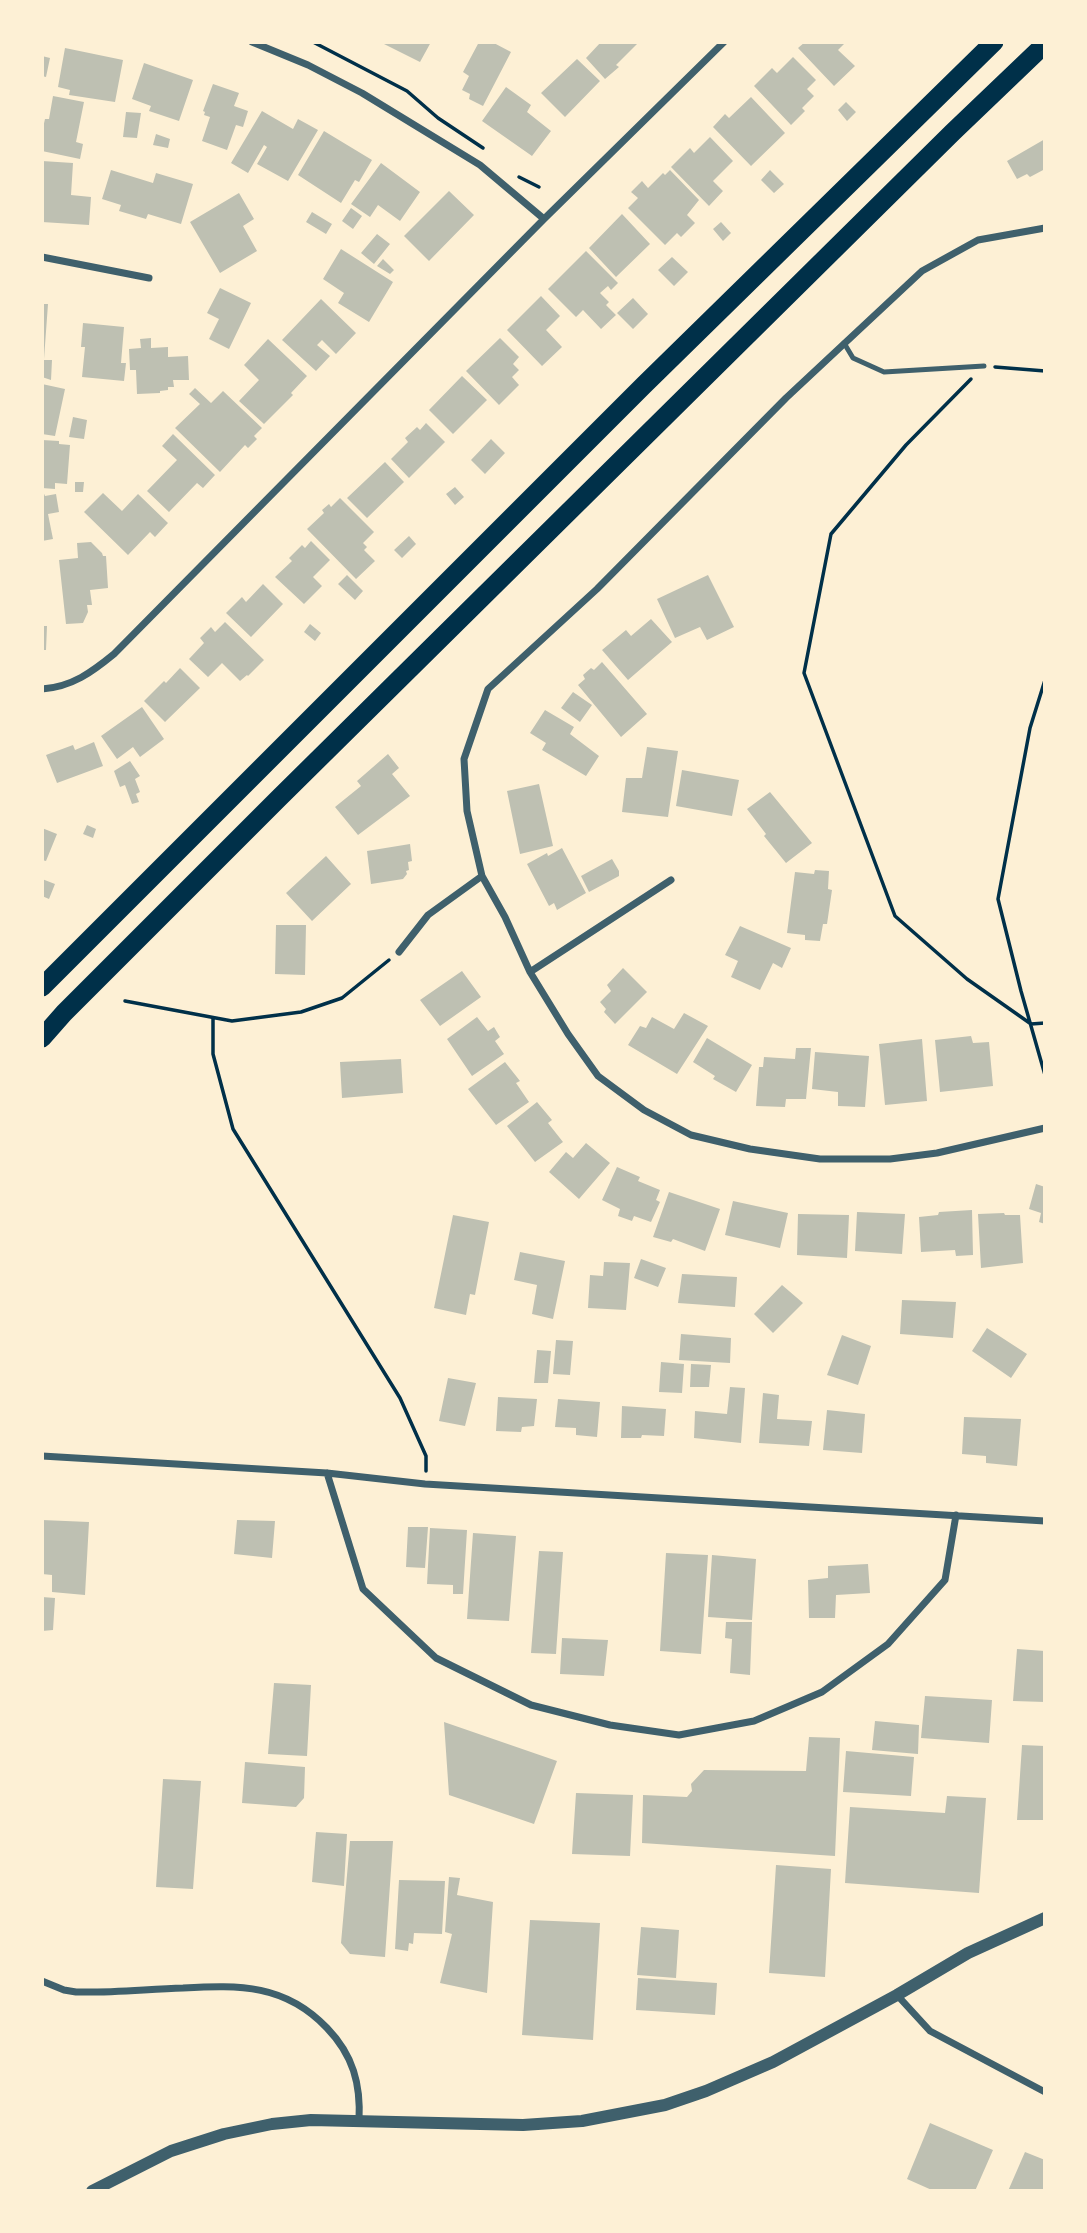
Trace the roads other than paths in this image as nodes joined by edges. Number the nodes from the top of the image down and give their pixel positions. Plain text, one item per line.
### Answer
1 (252, 42) edge
2 (724, 42) edge
3 (994, 42) edge
4 (1045, 44) edge
5 (544, 219) junction
6 (1045, 228) edge
7 (42, 257) edge
8 (149, 278) dead end
9 (845, 343) junction
10 (984, 366) road end
11 (42, 689) edge
12 (482, 876) junction
13 (671, 880) dead end
14 (399, 952) road end
15 (530, 972) junction
16 (42, 987) edge
17 (42, 1038) edge
18 (1045, 1128) edge
19 (42, 1456) edge
20 (327, 1474) junction
21 (956, 1515) junction
22 (1045, 1521) edge
23 (1045, 1918) edge
24 (42, 1982) edge
25 (897, 1995) junction
26 (1045, 2092) edge
27 (359, 2121) junction
28 (92, 2191) edge

1 - 5 street
2 - 5 street
3 - 16 highway
4 - 17 highway
5 - 11 street
6 - 9 street
7 - 8 street
9 - 10 lane
9 - 12 street
12 - 14 street
12 - 15 street
13 - 15 street
15 - 18 street
19 - 20 street
20 - 21 street
20 - 21 street
21 - 22 street
23 - 25 street
24 - 27 street
25 - 26 street
25 - 27 street
27 - 28 street

